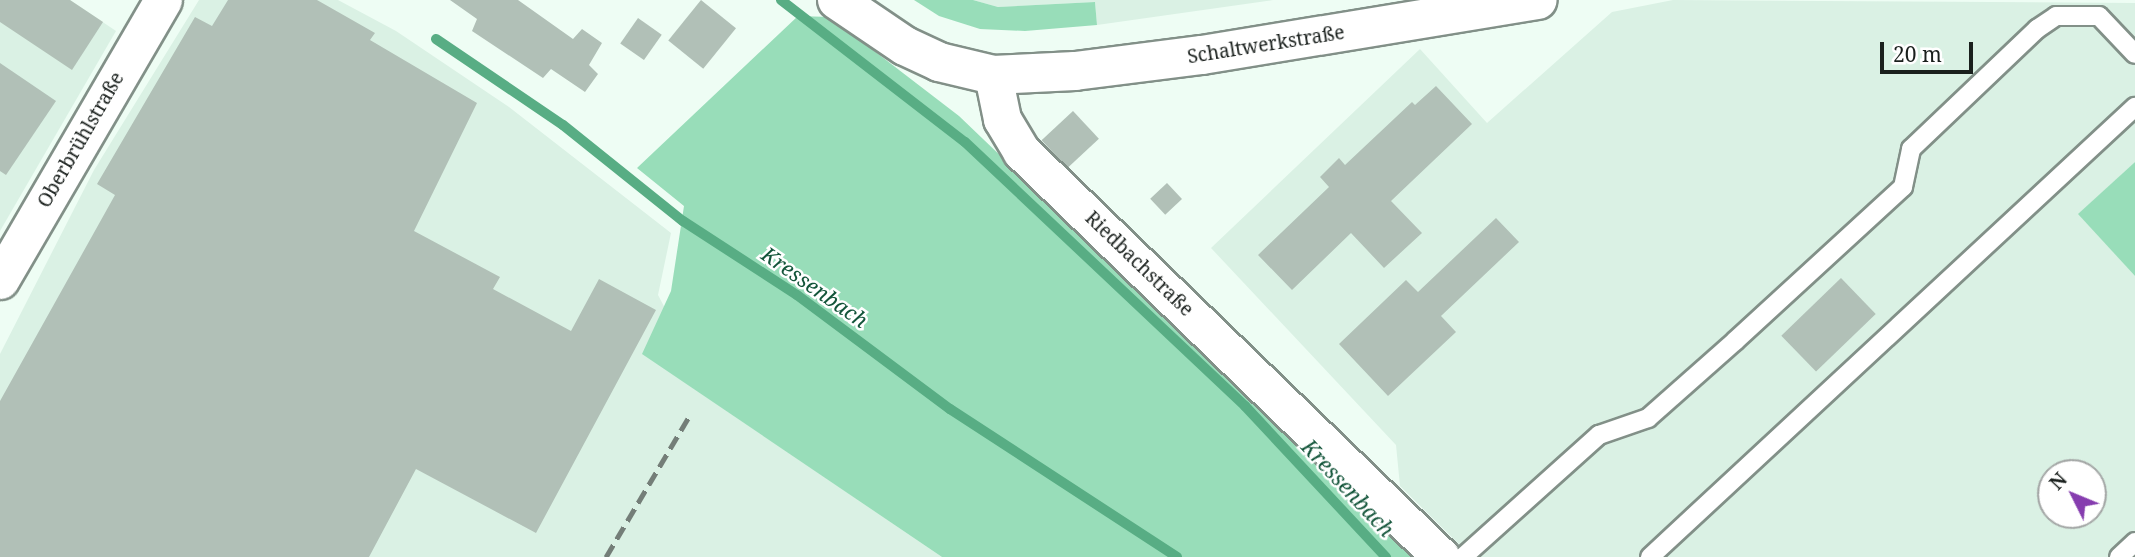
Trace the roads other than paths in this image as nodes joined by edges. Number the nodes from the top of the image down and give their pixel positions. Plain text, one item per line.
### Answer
1 (163, 0) edge
2 (837, 0) edge
3 (1538, 0) edge
4 (2135, 54) edge
5 (993, 75) junction
6 (2135, 107) edge
7 (0, 281) edge
8 (2135, 542) edge
9 (1441, 557) edge
10 (1463, 557) edge
11 (1650, 557) edge
12 (2119, 557) edge

1 - 7 street, Oberbrühlstraße
2 - 5 street
3 - 5 street, Schaltwerkstraße
4 - 10 lane
5 - 9 street, Riedbachstraße
6 - 11 lane
8 - 12 lane

